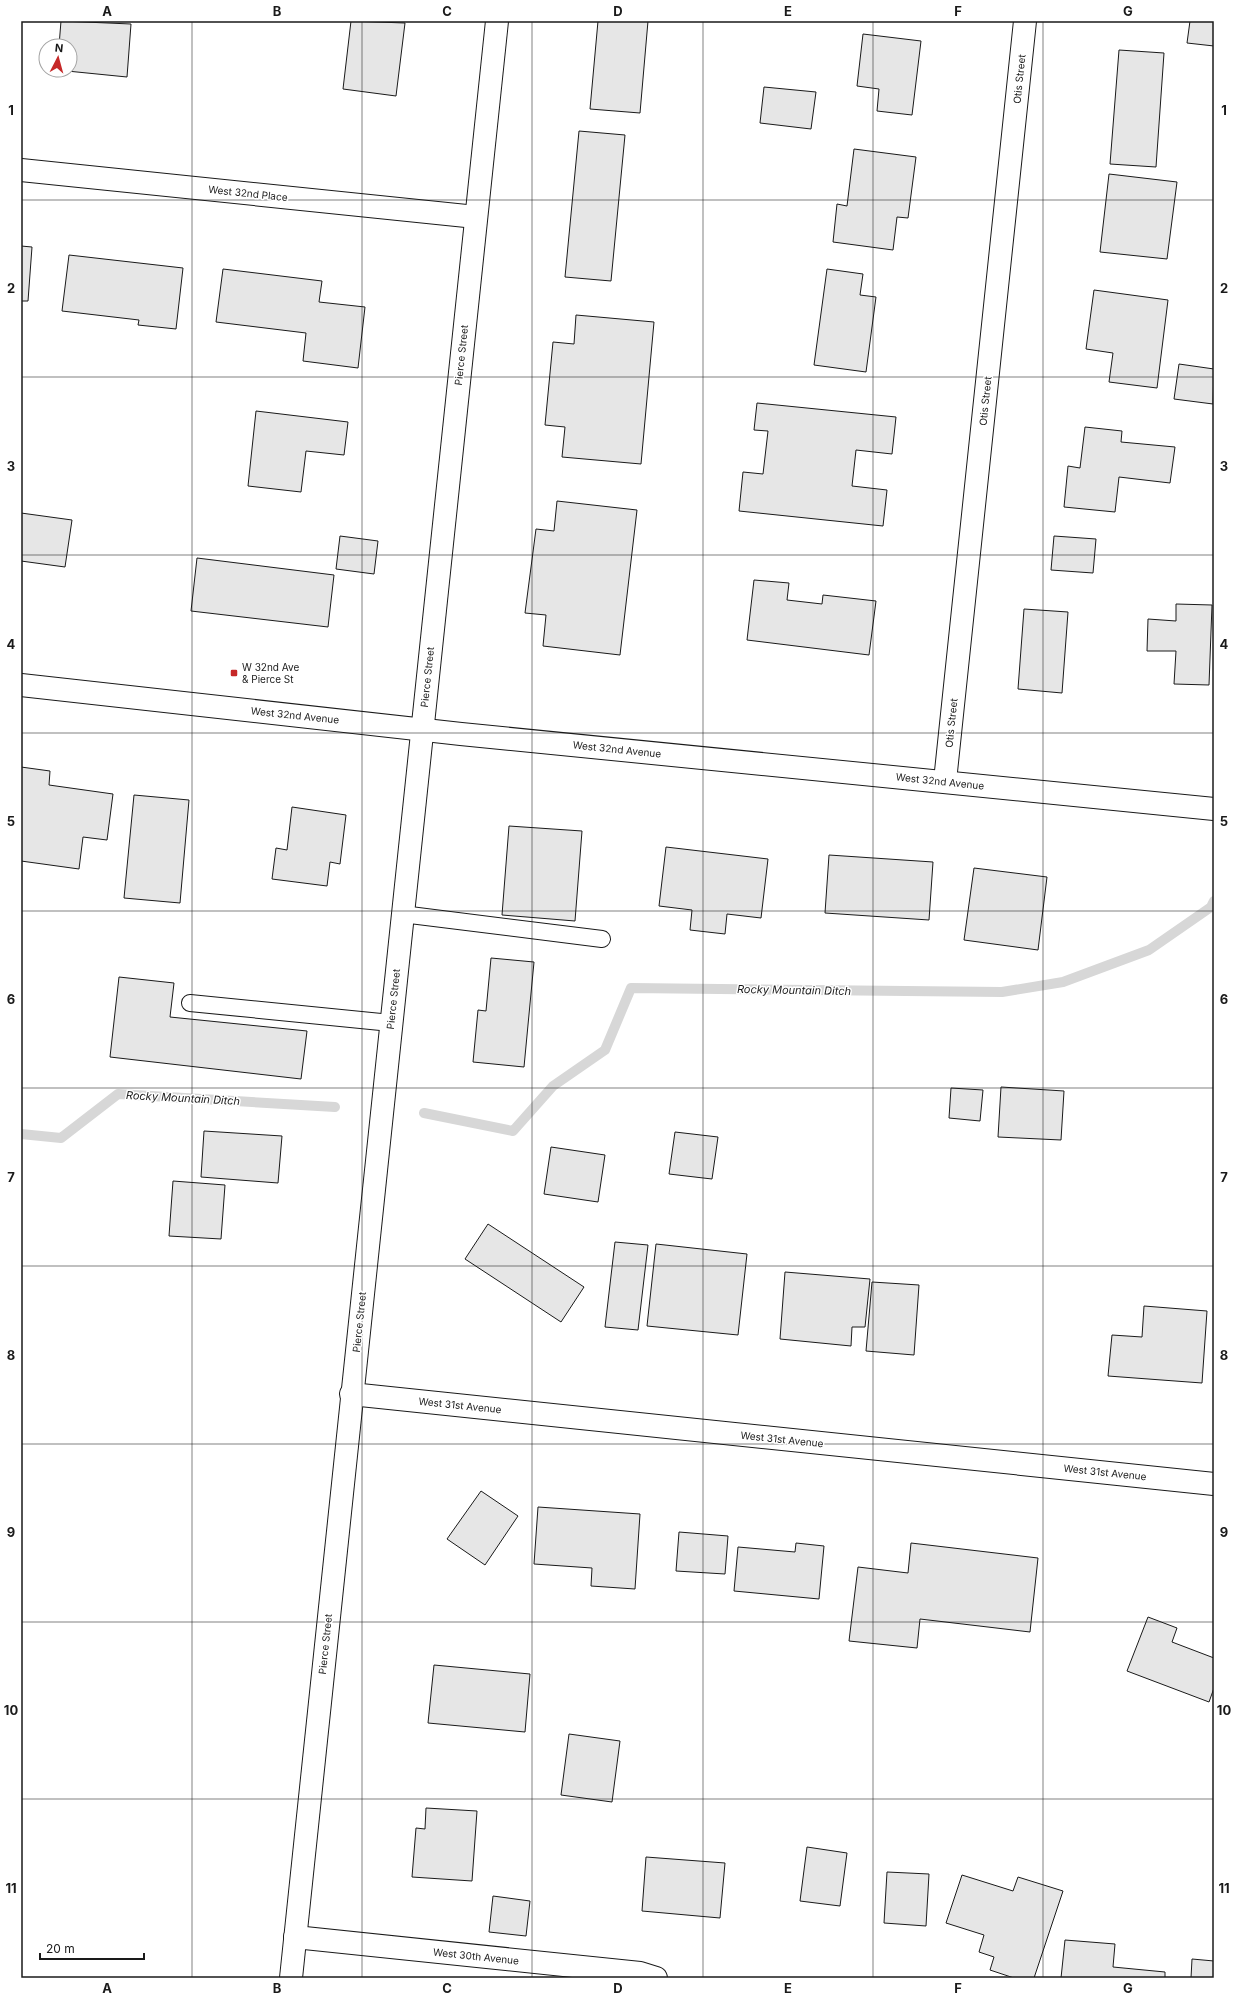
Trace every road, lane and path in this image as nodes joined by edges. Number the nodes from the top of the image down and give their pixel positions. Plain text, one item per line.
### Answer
1 (497, 21) edge
2 (1025, 21) edge
3 (21, 170) edge
4 (476, 217) junction
5 (21, 685) edge
6 (422, 730) junction
7 (945, 781) junction
8 (1214, 809) edge
9 (402, 914) junction
10 (602, 939) dead end
11 (190, 1003) dead end
12 (391, 1023) junction
13 (351, 1394) junction
14 (1214, 1484) edge
15 (295, 1936) junction
16 (291, 1978) edge
17 (656, 1978) edge

1 - 4 street, Pierce Street
2 - 7 street, Otis Street
3 - 4 street, West 32nd Place
4 - 6 street, Pierce Street
5 - 6 street, West 32nd Avenue
6 - 7 street, West 32nd Avenue
6 - 9 street, Pierce Street
7 - 8 street, West 32nd Avenue
9 - 10 lane
9 - 12 street, Pierce Street
11 - 12 lane
12 - 13 street, Pierce Street
13 - 14 street, West 31st Avenue
13 - 15 street, Pierce Street
15 - 16 street, Pierce Street
15 - 17 street, West 30th Avenue

